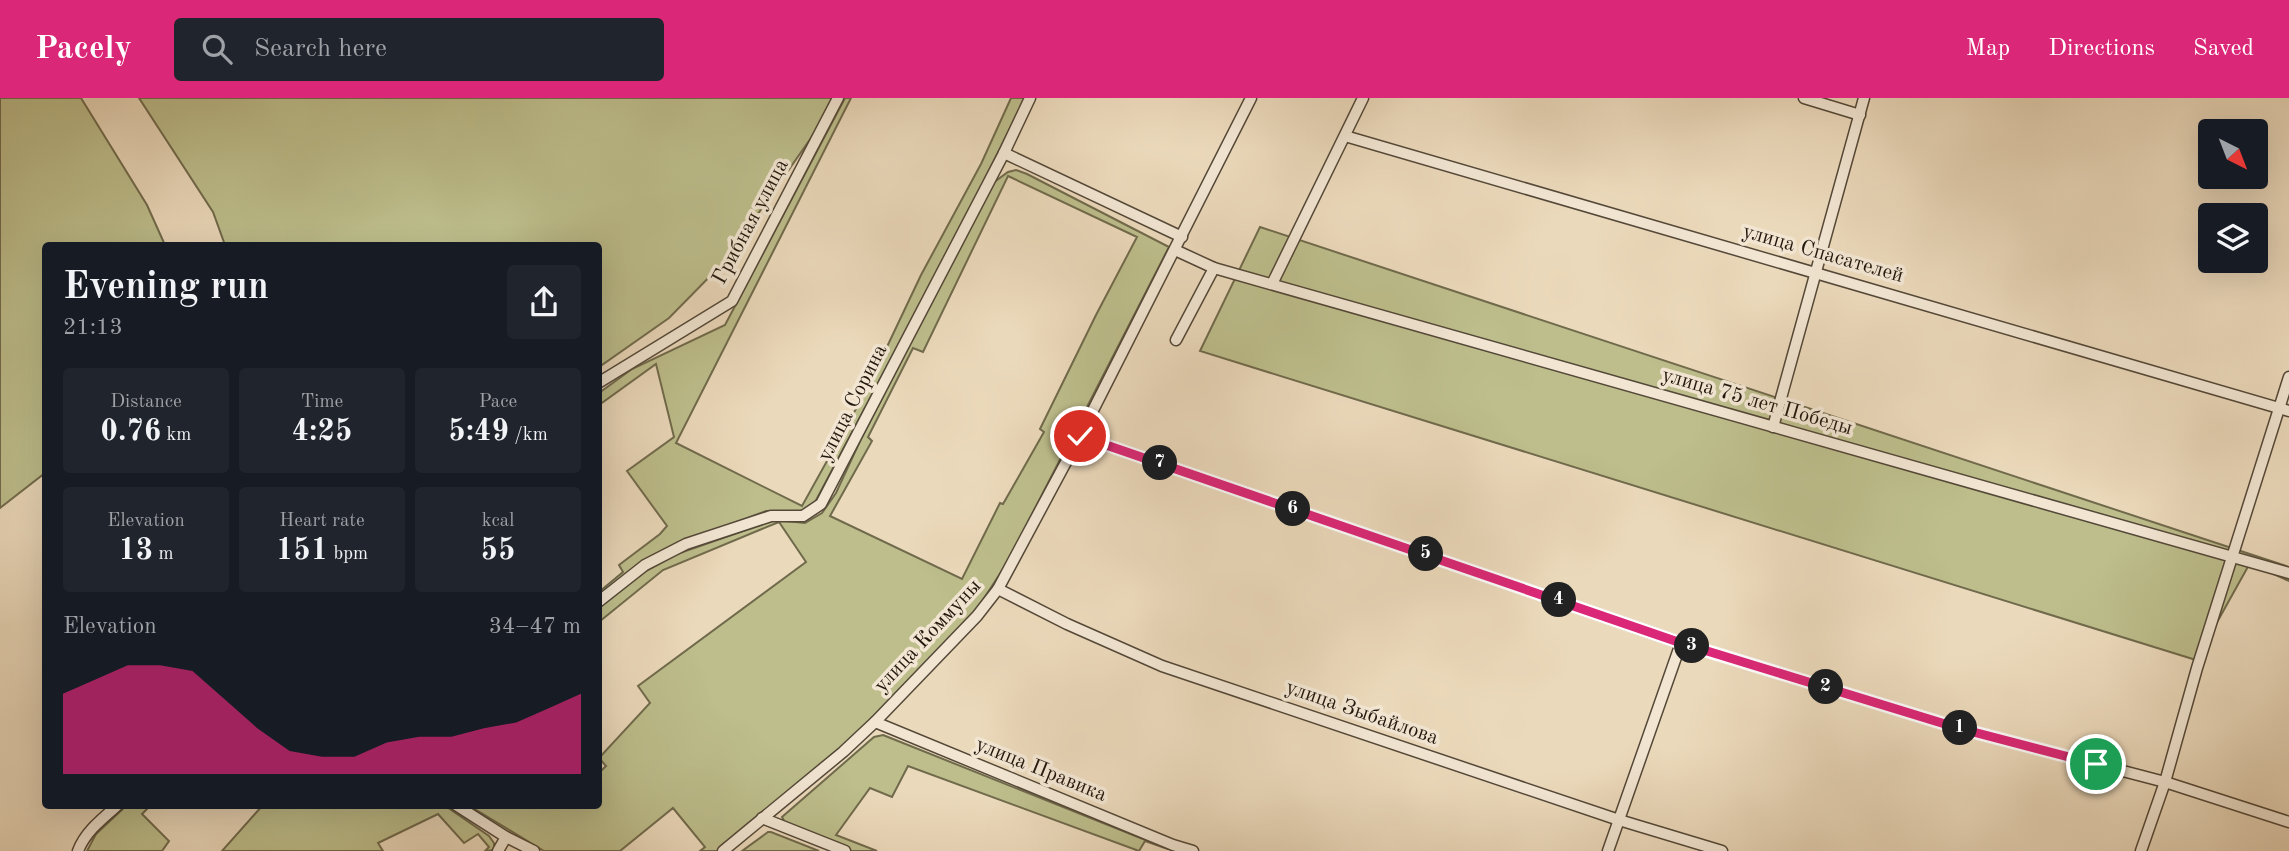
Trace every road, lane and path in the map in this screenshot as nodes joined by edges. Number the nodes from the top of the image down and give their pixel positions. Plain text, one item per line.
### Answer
1 (838, 98) edge
2 (1030, 98) edge
3 (1251, 98) edge
4 (1363, 98) edge
5 (1804, 98) edge
6 (1864, 98) edge
7 (1860, 115) junction
8 (1345, 136) junction
9 (1004, 153) junction
10 (1182, 237) junction
11 (1175, 250) junction
12 (1214, 268) junction
13 (1817, 272) junction
14 (1272, 284) junction
15 (1176, 340) dead end
16 (2289, 377) edge
17 (602, 381) edge
18 (2284, 410) edge
19 (1773, 427) junction
20 (1080, 436) junction
21 (2232, 557) junction
22 (2289, 573) edge
23 (998, 589) junction
24 (602, 599) edge
25 (1681, 643) junction
26 (875, 722) junction
27 (2165, 782) junction
28 (114, 809) edge
29 (462, 809) edge
30 (762, 818) junction
31 (1619, 820) junction
32 (2289, 822) edge
33 (506, 837) junction
34 (78, 851) edge
35 (498, 851) edge
36 (534, 851) edge
37 (723, 851) edge
38 (845, 851) edge
39 (1193, 851) edge
40 (1608, 851) edge
41 (1722, 851) edge
42 (2141, 851) edge

1 - 17 street, Грибная улица
2 - 9 street, улица Сорина
3 - 10 street, улица Коммуны
4 - 8 street
5 - 7 street
6 - 7 street
7 - 13 street
8 - 13 street, улица Спасателей
8 - 14 street
9 - 10 street
9 - 24 street, улица Сорина
10 - 11 street, улица Коммуны
11 - 12 street, улица 75 лет Победы
11 - 20 street, улица Коммуны
12 - 14 street, улица 75 лет Победы
12 - 15 street
13 - 18 street, улица Спасателей
13 - 19 street
14 - 19 street, улица 75 лет Победы
16 - 18 street
18 - 21 street
19 - 21 street, улица 75 лет Победы
20 - 23 street, улица Коммуны
20 - 25 street
21 - 22 street, улица 75 лет Победы
21 - 27 street
23 - 26 street, улица Коммуны
23 - 31 street, улица Зыбайлова
25 - 27 street
25 - 31 street
26 - 30 street, улица Коммуны
26 - 39 street, улица Правика
27 - 32 street
27 - 42 street
28 - 34 street
29 - 33 street
30 - 37 street, улица Коммуны
30 - 38 street
31 - 40 street
31 - 41 street, улица Зыбайлова
33 - 35 street
33 - 36 street

